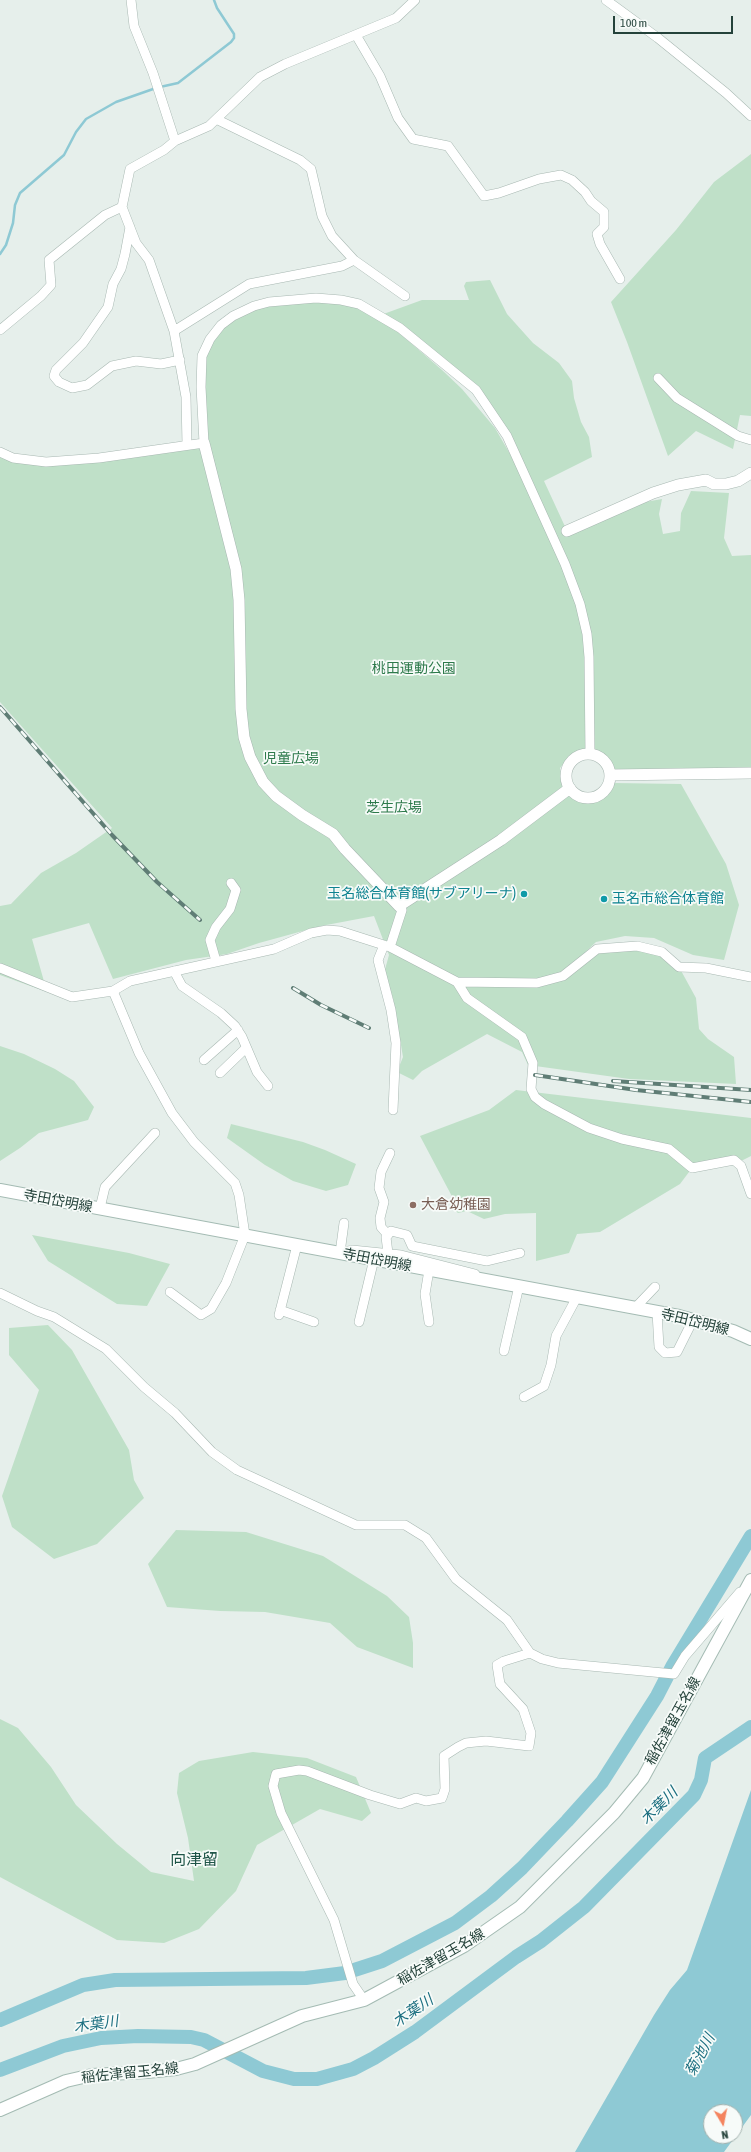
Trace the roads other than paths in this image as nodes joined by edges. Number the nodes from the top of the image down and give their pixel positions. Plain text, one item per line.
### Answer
1 (131, 0) edge
2 (415, 0) edge
3 (606, 0) edge
4 (356, 35) junction
5 (751, 116) edge
6 (218, 120) junction
7 (175, 141) junction
8 (122, 207) junction
9 (130, 227) junction
10 (354, 260) junction
11 (620, 279) dead end
12 (405, 296) dead end
13 (0, 330) edge
14 (174, 331) junction
15 (180, 360) junction
16 (658, 378) dead end
17 (751, 440) edge
18 (204, 443) junction
19 (187, 445) junction
20 (0, 452) edge
21 (751, 473) edge
22 (567, 531) dead end
23 (590, 754) junction
24 (751, 772) edge
25 (610, 775) junction
26 (570, 788) junction
27 (231, 883) dead end
28 (399, 906) junction
29 (387, 946) junction
30 (216, 961) junction
31 (0, 968) edge
32 (174, 971) junction
33 (751, 977) edge
34 (457, 982) junction
35 (113, 991) junction
36 (238, 1030) junction
37 (246, 1048) junction
38 (204, 1060) dead end
39 (220, 1073) dead end
40 (268, 1086) dead end
41 (393, 1110) dead end
42 (155, 1133) dead end
43 (390, 1153) dead end
44 (0, 1190) edge
45 (751, 1194) edge
46 (100, 1208) junction
47 (344, 1223) dead end
48 (388, 1234) junction
49 (245, 1235) junction
50 (297, 1245) junction
51 (412, 1246) junction
52 (340, 1253) junction
53 (388, 1253) junction
54 (520, 1253) dead end
55 (405, 1256) junction
56 (374, 1259) junction
57 (429, 1270) junction
58 (487, 1280) junction
59 (518, 1286) junction
60 (655, 1287) dead end
61 (170, 1292) dead end
62 (0, 1293) edge
63 (577, 1297) junction
64 (635, 1308) junction
65 (658, 1312) junction
66 (693, 1320) junction
67 (314, 1322) dead end
68 (359, 1322) dead end
69 (429, 1322) dead end
70 (751, 1339) edge
71 (504, 1351) dead end
72 (524, 1397) dead end
73 (751, 1580) edge
74 (530, 1653) junction
75 (364, 2000) junction
76 (0, 2110) edge

1 - 7 street
2 - 4 street
3 - 5 street
4 - 6 street
4 - 11 street
6 - 7 street
6 - 10 street
7 - 8 street
8 - 9 street
8 - 13 street
9 - 14 street
9 - 15 street
10 - 12 street
10 - 14 street
14 - 15 street
15 - 19 street
16 - 17 street
18 - 19 street
18 - 23 street
18 - 28 street
19 - 20 street
21 - 22 street
23 - 25 street
23 - 26 street
24 - 25 street
25 - 26 street
26 - 28 street
27 - 30 street
28 - 29 street
29 - 30 street
29 - 34 street
29 - 41 street
30 - 32 street
31 - 35 street
32 - 35 street
32 - 36 street
33 - 34 street
34 - 45 street
35 - 49 street
36 - 37 street
36 - 38 street
37 - 39 street
37 - 40 street
42 - 46 street
43 - 48 street
44 - 46 main road, 寺田岱明線
46 - 49 main road, 寺田岱明線
47 - 52 street
48 - 51 street
48 - 53 street
49 - 50 main road, 寺田岱明線
49 - 61 street
50 - 52 main road, 寺田岱明線
50 - 67 street
51 - 54 street
51 - 55 street
52 - 53 street
52 - 56 main road, 寺田岱明線
53 - 55 street
55 - 58 street
56 - 57 main road, 寺田岱明線
56 - 68 street
57 - 58 main road, 寺田岱明線
57 - 69 street
58 - 59 main road, 寺田岱明線
59 - 63 main road, 寺田岱明線
59 - 71 street
60 - 64 street
62 - 74 street
63 - 64 main road, 寺田岱明線
63 - 72 street
64 - 65 main road, 寺田岱明線
65 - 66 main road, 寺田岱明線
65 - 66 street
66 - 70 main road, 寺田岱明線
73 - 74 street
73 - 75 main road, 稲佐津留玉名線
74 - 75 street
75 - 76 main road, 稲佐津留玉名線

